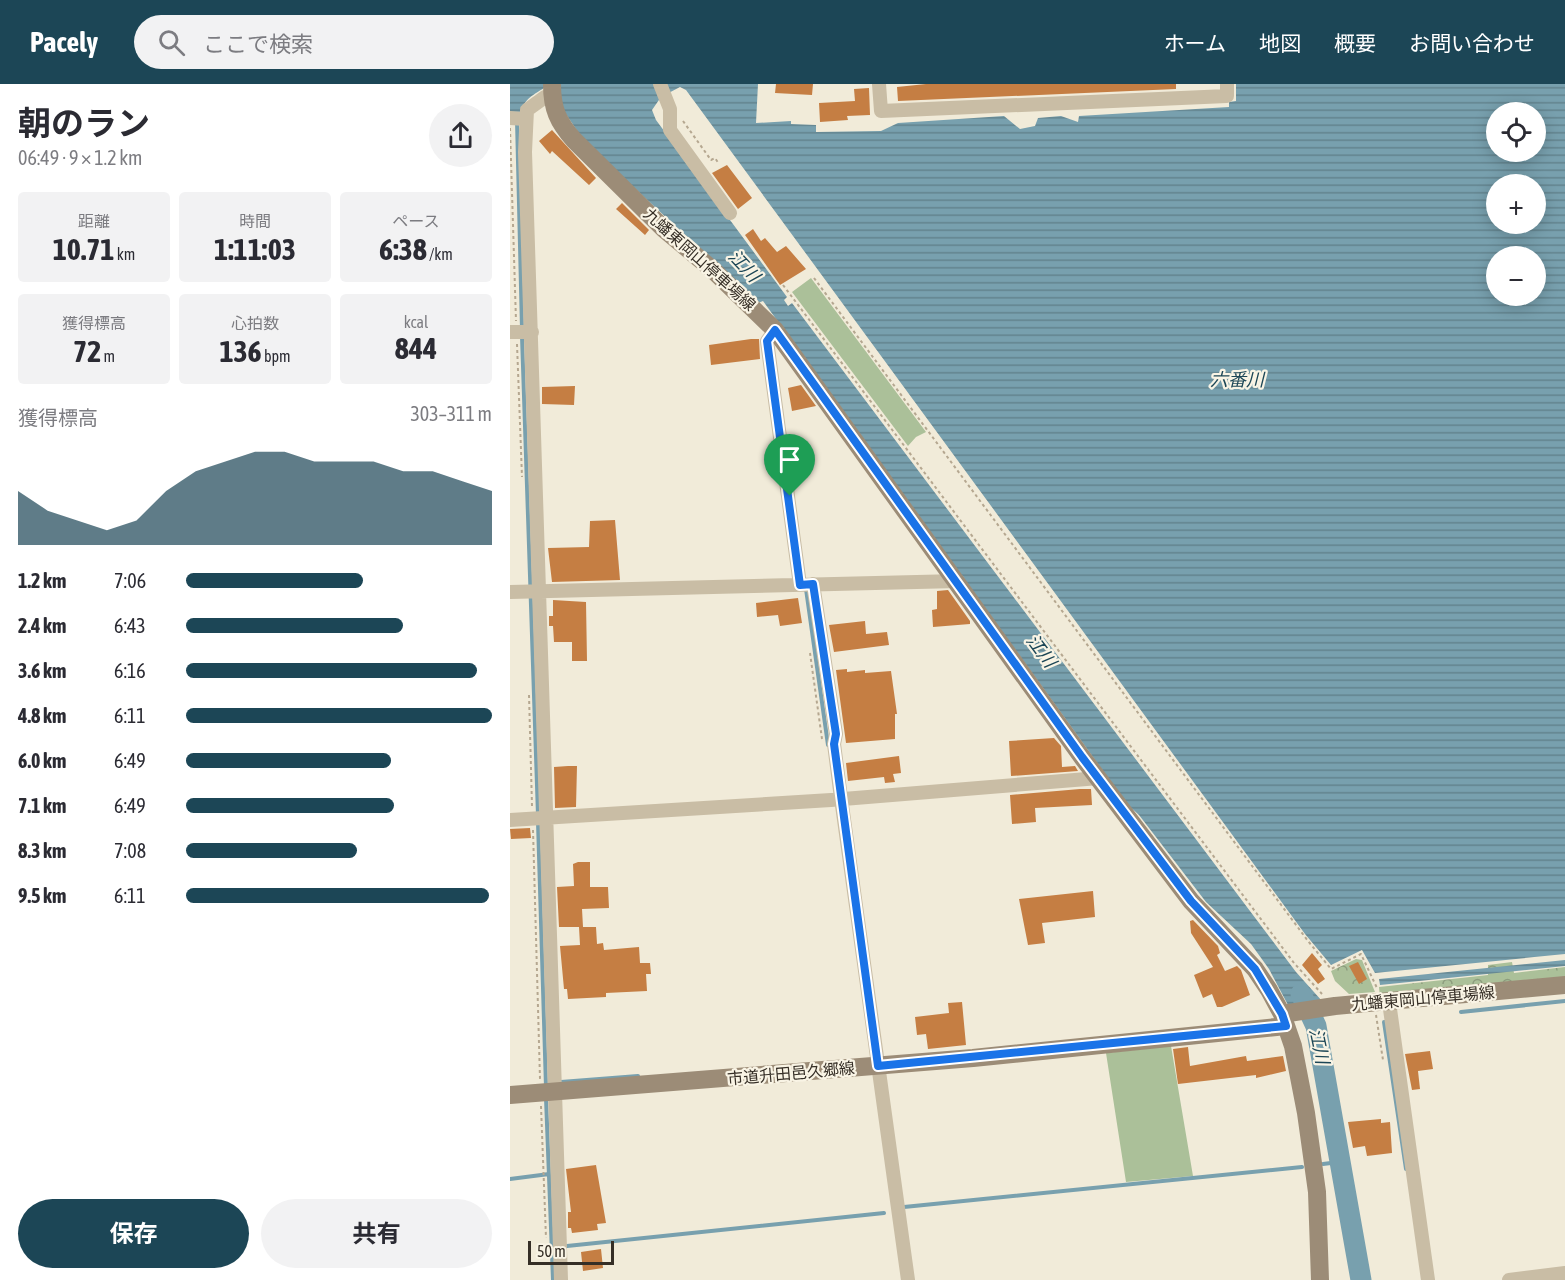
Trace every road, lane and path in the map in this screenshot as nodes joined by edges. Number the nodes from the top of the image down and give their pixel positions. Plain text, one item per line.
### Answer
1 (879, 84) edge
2 (1227, 84) edge
3 (552, 90) edge
4 (663, 90) edge
5 (670, 114) junction
6 (517, 128) edge
7 (719, 164) dead end
8 (730, 213) dead end
9 (814, 278) dead end
10 (783, 285) dead end
11 (775, 330) junction
12 (520, 332) edge
13 (522, 477) dead end
14 (958, 581) junction
15 (806, 585) junction
16 (510, 592) edge
17 (534, 592) junction
18 (808, 643) dead end
19 (529, 687) dead end
20 (823, 747) dead end
21 (1099, 778) junction
22 (838, 799) junction
23 (538, 818) junction
24 (510, 820) edge
25 (1565, 985) edge
26 (1384, 1002) junction
27 (1330, 1007) junction
28 (1287, 1017) junction
29 (874, 1066) junction
30 (546, 1092) junction
31 (510, 1095) edge
32 (546, 1246) dead end
33 (1565, 1273) edge
34 (1322, 1277) edge
35 (561, 1280) edge
36 (908, 1280) edge
37 (1428, 1280) edge
38 (1509, 1280) edge

1 - 2 street
3 - 6 street
3 - 11 main road, 九蟠東岡山停車場線
4 - 5 street
5 - 7 path
5 - 8 street
6 - 12 street
6 - 12 path
9 - 26 path
10 - 27 path
11 - 14 main road, 九蟠東岡山停車場線
11 - 15 street
12 - 13 path
12 - 17 street
14 - 15 street
14 - 21 main road, 九蟠東岡山停車場線
15 - 17 street
15 - 22 street
16 - 17 street
17 - 23 street
18 - 20 path
19 - 23 path
21 - 22 street
21 - 28 main road, 九蟠東岡山停車場線
22 - 23 street
22 - 29 street
23 - 24 street
23 - 30 street
23 - 30 path
25 - 26 main road, 九蟠東岡山停車場線
26 - 27 main road, 九蟠東岡山停車場線
26 - 37 street
27 - 28 main road, 九蟠東岡山停車場線
28 - 29 main road, 市道升田邑久郷線
28 - 34 main road, 九蟠東岡山停車場線
29 - 30 main road, 市道升田邑久郷線
29 - 36 street
30 - 31 main road, 市道升田邑久郷線
30 - 32 path
30 - 35 street
33 - 38 street

